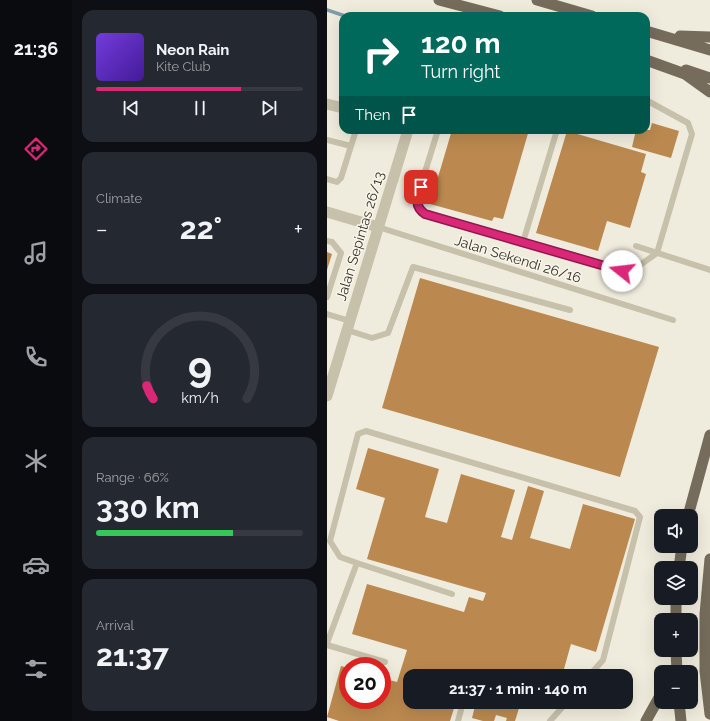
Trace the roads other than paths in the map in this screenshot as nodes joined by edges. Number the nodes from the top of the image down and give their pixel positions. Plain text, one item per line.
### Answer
1 (439, 0) edge
2 (537, 0) edge
3 (485, 12) edge
4 (578, 12) edge
5 (650, 32) edge
6 (650, 32) edge
7 (710, 37) edge
8 (710, 50) edge
9 (650, 60) edge
10 (650, 61) edge
11 (710, 78) edge
12 (710, 92) edge
13 (650, 102) edge
14 (327, 104) edge
15 (339, 107) edge
16 (354, 134) edge
17 (407, 134) edge
18 (437, 134) edge
19 (556, 134) edge
20 (327, 140) edge
21 (351, 146) junction
22 (327, 179) edge
23 (327, 212) edge
24 (378, 228) junction
25 (327, 241) edge
26 (523, 242) junction
27 (636, 246) dead end
28 (657, 253) junction
29 (710, 270) edge
30 (327, 297) edge
31 (570, 310) dead end
32 (327, 314) edge
33 (673, 320) dead end
34 (348, 325) junction
35 (327, 396) edge
36 (710, 435) edge
37 (690, 509) edge
38 (710, 559) edge
39 (357, 563) junction
40 (453, 594) dead end
41 (327, 644) edge
42 (369, 657) edge
43 (595, 669) edge
44 (654, 707) edge
45 (561, 709) edge
46 (680, 709) edge
47 (461, 710) dead end
48 (710, 714) edge
49 (458, 721) edge
50 (550, 721) edge
51 (646, 721) edge
52 (681, 721) edge

1 - 3 main road
2 - 4 main road
5 - 7 main road
6 - 8 main road
9 - 11 main road
10 - 12 main road
13 - 28 lane
14 - 15 street
16 - 21 lane
17 - 24 street, Jalan Sepintas 26/13
18 - 26 lane
19 - 26 lane
20 - 21 lane
21 - 22 lane
23 - 24 street
24 - 33 lane, Jalan Sekendi 26/16
24 - 34 street, Jalan Sepintas 26/13
25 - 30 lane
26 - 28 lane
27 - 28 lane
28 - 29 lane
31 - 34 lane
32 - 34 lane
34 - 35 street, Jalan Sepintas 26/13
36 - 37 main road
38 - 48 main road
39 - 40 lane
39 - 41 lane
39 - 43 lane
41 - 42 lane
44 - 51 main road
45 - 50 lane
46 - 52 main road
47 - 49 lane

